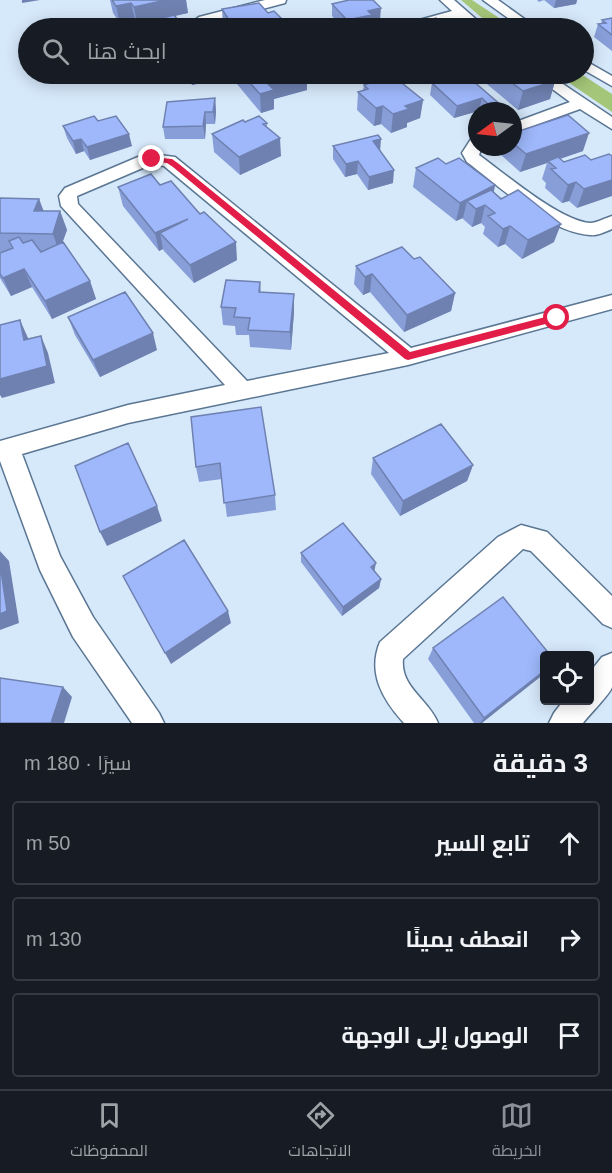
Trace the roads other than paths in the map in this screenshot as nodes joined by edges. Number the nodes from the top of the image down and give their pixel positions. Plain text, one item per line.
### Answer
1 (280, 0) edge
2 (446, 0) edge
3 (489, 0) edge
4 (461, 13) junction
5 (212, 18) edge
6 (443, 18) edge
7 (467, 18) edge
8 (515, 18) edge
9 (594, 70) edge
10 (612, 82) edge
11 (554, 84) edge
12 (582, 103) junction
13 (612, 124) edge
14 (522, 125) edge
15 (472, 156) edge
16 (612, 222) edge
17 (612, 302) edge
18 (408, 357) junction
19 (243, 391) junction
20 (4, 449) edge
21 (612, 615) edge
22 (612, 667) edge
23 (594, 688) edge
24 (580, 705) edge
25 (149, 723) edge
26 (423, 723) edge
27 (564, 723) edge

1 - 5 street
2 - 4 street
3 - 8 street
4 - 6 street
4 - 7 street
9 - 10 street
11 - 12 street
12 - 13 street
12 - 14 street
15 - 16 street
17 - 18 street
18 - 19 street
18 - 19 street
19 - 20 street
20 - 25 street
21 - 26 street
22 - 23 street
24 - 27 street

